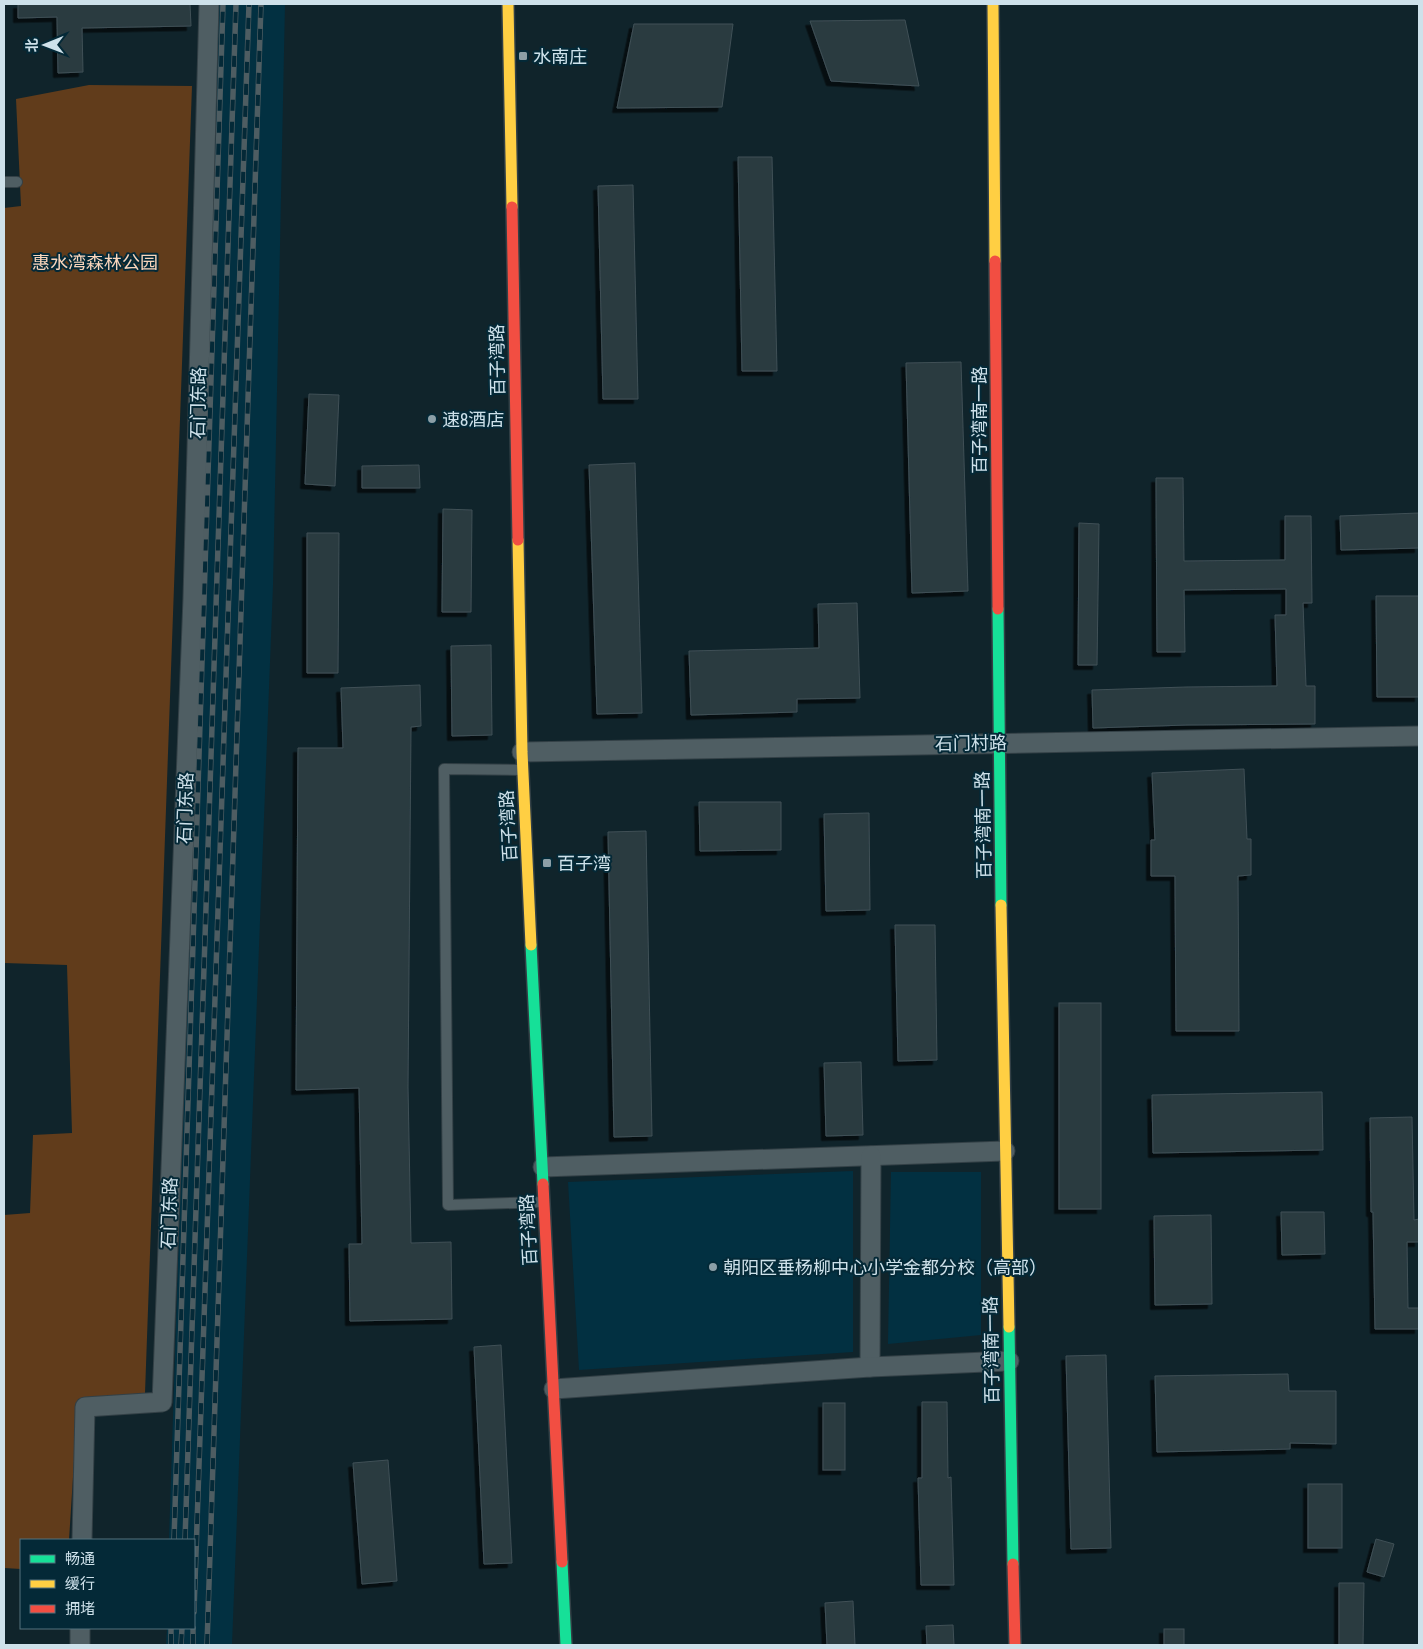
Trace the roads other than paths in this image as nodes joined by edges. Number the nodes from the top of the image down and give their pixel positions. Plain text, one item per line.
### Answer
1 (209, 4) edge
2 (508, 4) edge
3 (994, 4) edge
4 (4, 182) edge
5 (17, 182) dead end
6 (1419, 736) edge
7 (999, 743) junction
8 (523, 761) junction
9 (1004, 1151) junction
10 (871, 1156) junction
11 (543, 1166) junction
12 (545, 1202) junction
13 (1009, 1361) junction
14 (870, 1367) junction
15 (554, 1389) junction
16 (82, 1539) edge
17 (80, 1629) edge
18 (80, 1645) edge
19 (566, 1645) edge
20 (1016, 1645) edge

1 - 16 street, 石门东路
2 - 8 street, 百子湾路
3 - 7 street, 百子湾南一路
4 - 5 lane
6 - 7 street, 石门村路
7 - 8 street, 石门村路
7 - 9 street, 百子湾南一路
8 - 11 street, 百子湾路
8 - 12 lane
9 - 10 street
9 - 13 street, 百子湾南一路
10 - 11 street
10 - 14 street
11 - 12 street, 百子湾路
12 - 15 street, 百子湾路
13 - 14 street
13 - 20 street, 百子湾南一路
14 - 15 street
15 - 19 street, 百子湾路
17 - 18 street

